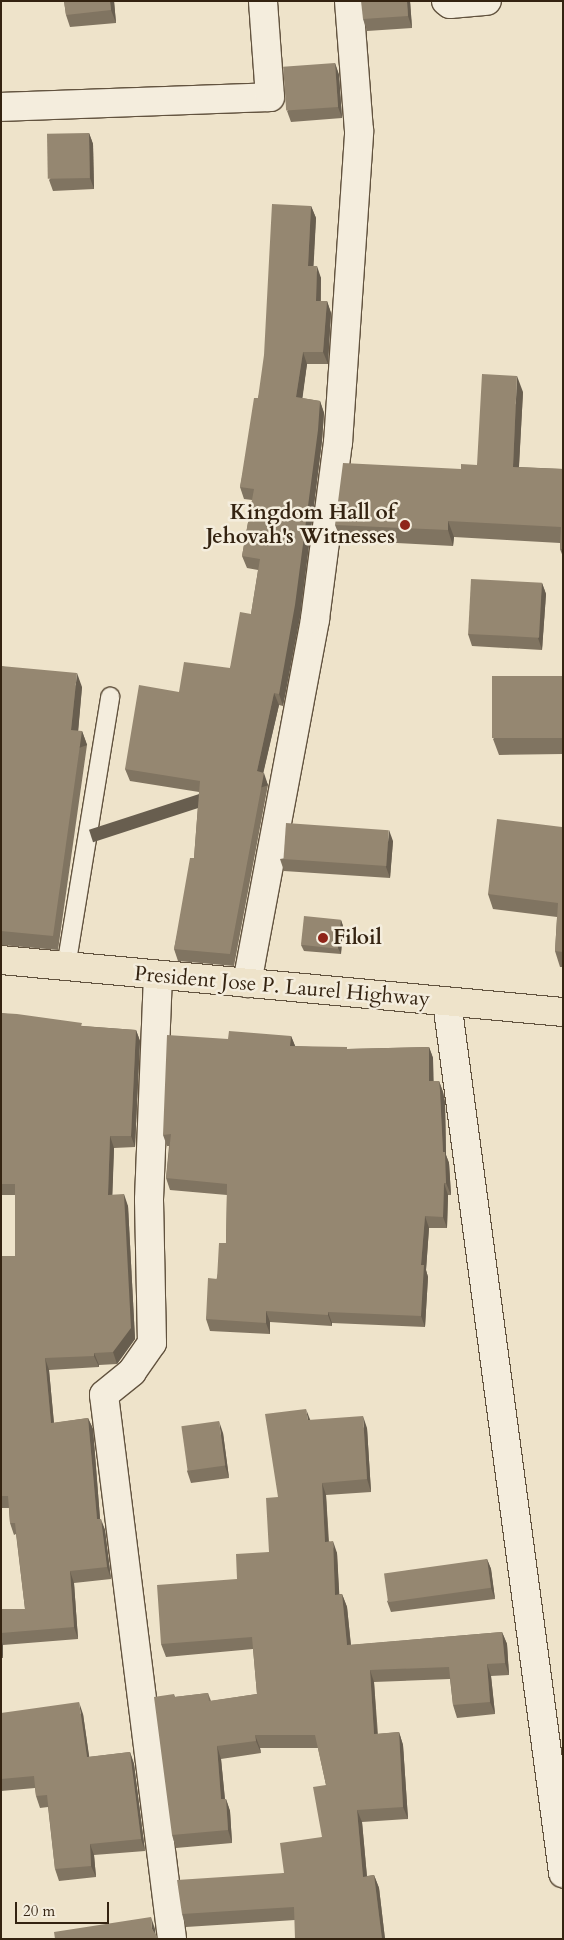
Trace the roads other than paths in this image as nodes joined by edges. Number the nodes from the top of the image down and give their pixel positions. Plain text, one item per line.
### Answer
1 (263, 1) edge
2 (349, 1) edge
3 (446, 1) edge
4 (487, 1) edge
5 (1, 107) edge
6 (110, 697) dead end
7 (1, 960) edge
8 (66, 967) junction
9 (158, 975) junction
10 (247, 983) junction
11 (447, 1002) junction
12 (563, 1012) edge
13 (563, 1873) edge
14 (172, 1939) edge

1 - 5 street
2 - 10 street
3 - 4 street
6 - 8 lane
7 - 8 highway, President Jose P. Laurel Highway
8 - 9 highway, President Jose P. Laurel Highway
9 - 10 highway, President Jose P. Laurel Highway
9 - 14 street
10 - 11 highway, President Jose P. Laurel Highway
11 - 12 highway, President Jose P. Laurel Highway
11 - 13 street

